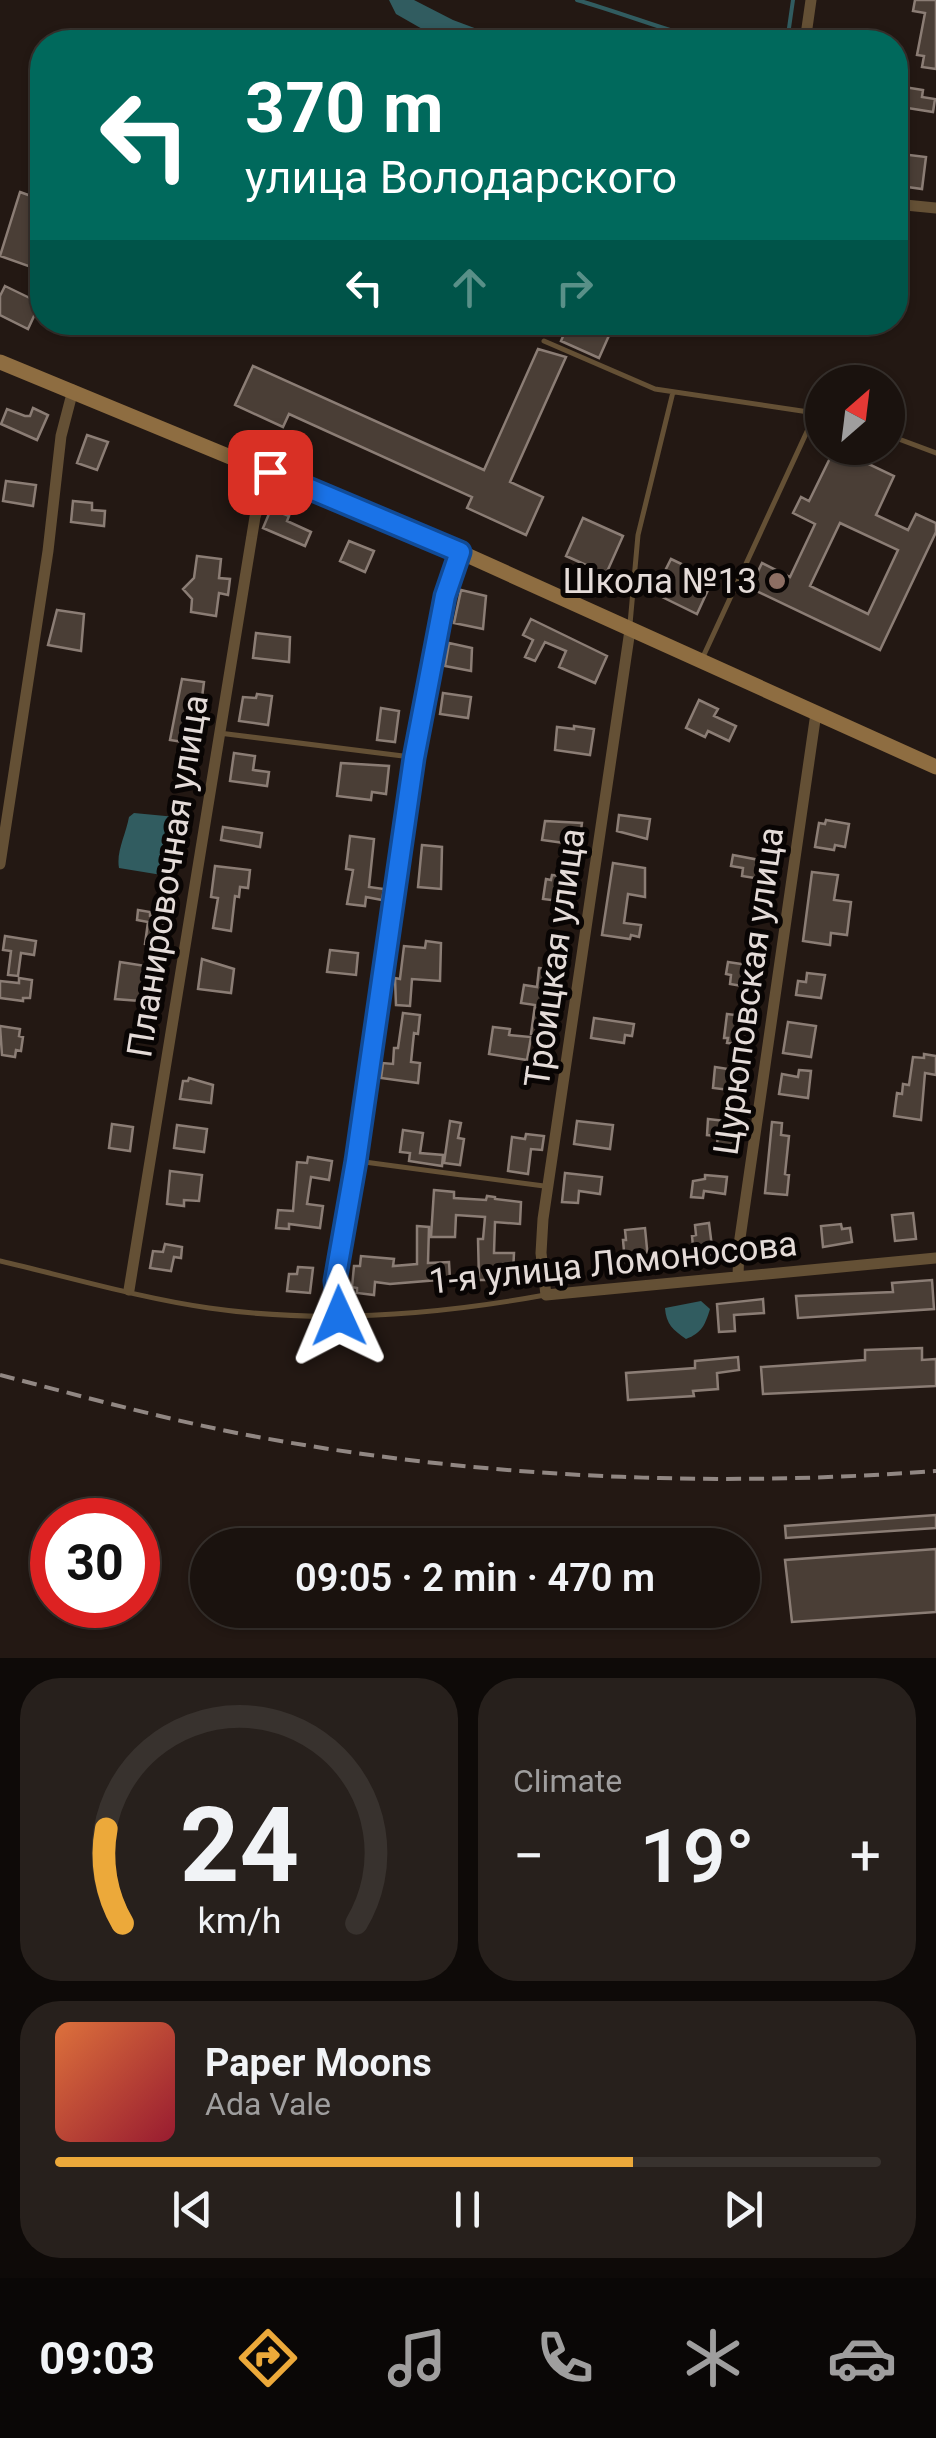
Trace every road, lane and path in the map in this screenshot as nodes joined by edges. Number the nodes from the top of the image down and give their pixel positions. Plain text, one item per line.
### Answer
1 (811, 0) edge
2 (807, 30) edge
3 (908, 205) edge
4 (936, 208) edge
5 (544, 341) dead end
6 (0, 362) edge
7 (73, 390) junction
8 (673, 392) junction
9 (805, 411) edge
10 (905, 441) edge
11 (805, 443) edge
12 (936, 452) edge
13 (270, 472) junction
14 (460, 552) junction
15 (630, 630) junction
16 (701, 662) junction
17 (816, 714) junction
18 (218, 733) junction
19 (414, 758) junction
20 (936, 767) edge
21 (0, 864) edge
22 (356, 1161) junction
23 (547, 1187) junction
24 (936, 1258) edge
25 (0, 1261) edge
26 (738, 1277) junction
27 (129, 1290) junction
28 (546, 1295) junction
29 (339, 1316) junction

1 - 2 street
3 - 4 street
5 - 8 lane
6 - 7 main road
7 - 13 main road
7 - 21 street
8 - 9 lane
8 - 15 lane
10 - 12 lane
11 - 16 lane
13 - 14 main road
13 - 18 street, Планировочная улица
14 - 15 main road
14 - 19 street
15 - 16 main road
15 - 23 street, Троицкая улица
16 - 17 main road
17 - 20 main road
17 - 26 street, Цурюповская улица
18 - 19 lane
18 - 27 street, Планировочная улица
19 - 22 street
22 - 23 lane
22 - 29 street
23 - 28 street, Троицкая улица
24 - 26 street, 1-я улица Ломоносова
25 - 27 lane, 1-я улица Ломоносова
26 - 28 street, 1-я улица Ломоносова
27 - 29 lane, 1-я улица Ломоносова
28 - 29 lane, 1-я улица Ломоносова

